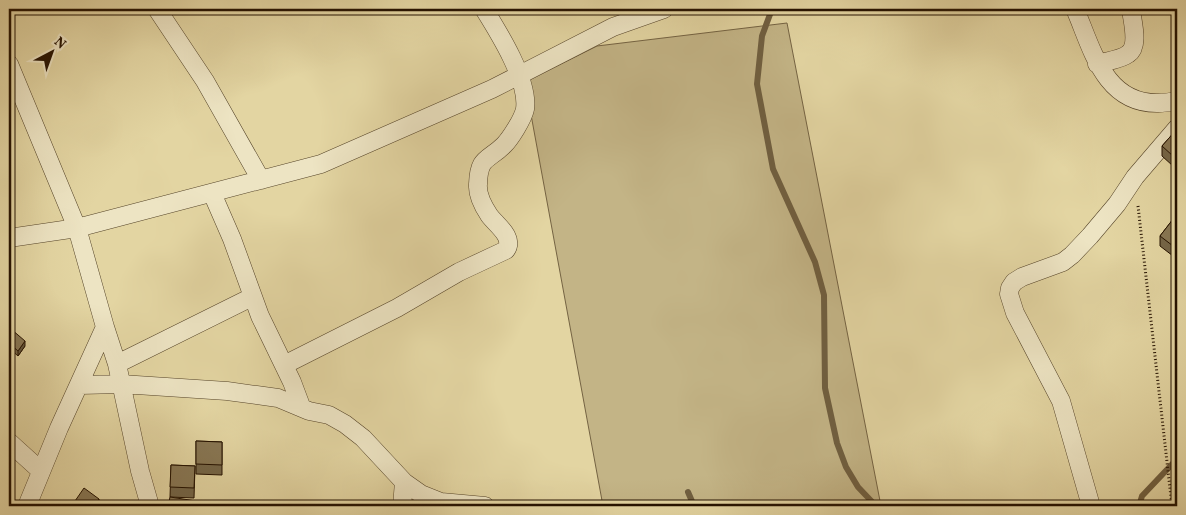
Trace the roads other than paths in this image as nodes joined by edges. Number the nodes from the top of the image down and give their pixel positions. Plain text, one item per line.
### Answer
1 (157, 9) edge
2 (484, 9) edge
3 (664, 9) edge
4 (1075, 9) edge
5 (1131, 9) edge
6 (9, 64) edge
7 (1097, 64) junction
8 (520, 74) junction
9 (1177, 101) edge
10 (1177, 128) edge
11 (261, 180) junction
12 (212, 193) junction
13 (77, 228) junction
14 (9, 238) edge
15 (252, 297) junction
16 (105, 327) junction
17 (117, 364) junction
18 (284, 365) junction
19 (121, 384) junction
20 (80, 385) junction
21 (300, 406) junction
22 (9, 442) edge
23 (41, 471) junction
24 (404, 482) junction
25 (27, 506) edge
26 (150, 506) edge
27 (402, 506) edge
28 (485, 506) edge
29 (1090, 506) edge

1 - 11 street
2 - 8 street
3 - 8 street
4 - 7 street
5 - 7 street
6 - 13 street
7 - 9 street
8 - 11 street
8 - 18 street
10 - 29 street
11 - 12 street
12 - 13 street
12 - 15 street
13 - 14 street
13 - 16 street
15 - 17 street
15 - 18 street
16 - 17 street
16 - 20 street
17 - 19 street
18 - 21 street
19 - 20 street
19 - 21 street
19 - 26 street
20 - 23 street
21 - 24 street
22 - 23 street
23 - 25 street
24 - 27 street
24 - 28 street

